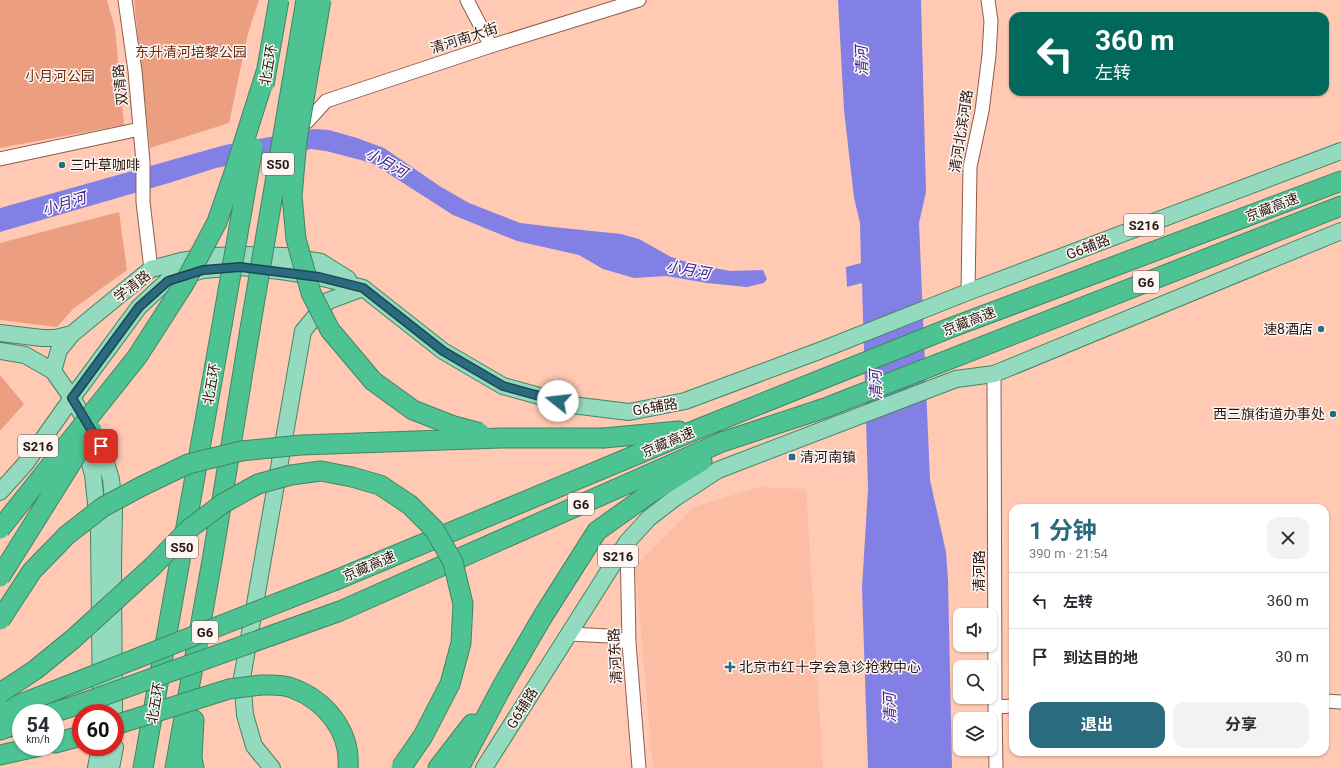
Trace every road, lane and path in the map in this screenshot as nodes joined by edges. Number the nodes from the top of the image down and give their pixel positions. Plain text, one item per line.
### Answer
1 (125, 0) edge
2 (279, 0) edge
3 (306, 0) edge
4 (321, 0) edge
5 (467, 0) edge
6 (639, 0) edge
7 (988, 0) edge
8 (491, 46) junction
9 (266, 72) junction
10 (307, 122) dead end
11 (140, 129) junction
12 (1341, 151) edge
13 (0, 159) edge
14 (1341, 181) edge
15 (1341, 206) edge
16 (1341, 231) edge
17 (151, 269) junction
18 (363, 288) junction
19 (968, 292) junction
20 (0, 333) edge
21 (72, 334) junction
22 (0, 351) edge
23 (137, 357) junction
24 (53, 371) junction
25 (994, 374) junction
26 (72, 398) junction
27 (698, 429) junction
28 (501, 438) junction
29 (722, 442) junction
30 (0, 492) edge
31 (0, 529) edge
32 (627, 542) junction
33 (213, 555) junction
34 (0, 577) edge
35 (0, 620) edge
36 (569, 634) junction
37 (629, 643) junction
38 (504, 683) junction
39 (0, 693) edge
40 (1329, 701) edge
41 (1341, 702) edge
42 (101, 704) edge
43 (114, 704) edge
44 (1009, 706) edge
45 (994, 707) junction
46 (64, 709) edge
47 (0, 712) edge
48 (124, 722) edge
49 (12, 726) edge
50 (0, 730) edge
51 (12, 752) edge
52 (0, 755) edge
53 (98, 756) edge
54 (113, 756) edge
55 (96, 768) edge
56 (111, 768) edge
57 (143, 768) edge
58 (175, 768) edge
59 (194, 768) edge
60 (272, 768) edge
61 (348, 768) edge
62 (401, 768) edge
63 (438, 768) edge
64 (459, 768) edge
65 (484, 768) edge
66 (639, 768) edge
67 (996, 768) edge

1 - 11 street, 双清路
2 - 9 highway, 北五环 / S50, bridge
3 - 33 highway, 北五环 / S50, bridge
4 - 28 highway, bridge
5 - 8 street
6 - 8 street, 清河南大街
7 - 19 street, 清河北滨河路
8 - 10 street, 清河南大街
9 - 23 highway, bridge
9 - 57 highway, 北五环 / S50, bridge
11 - 13 street
11 - 17 street, 双清路
12 - 19 main road, G6辅路 / S216
14 - 27 highway, 京藏高速 / G6
15 - 29 highway, 京藏高速 / G6
16 - 25 main road
17 - 18 main road, 学清路
17 - 21 main road, 学清路
18 - 19 main road, G6辅路 / S216
18 - 26 main road, G6辅路 / S216
18 - 60 main road
20 - 21 main road, 学清路
21 - 24 main road
22 - 24 main road
23 - 31 highway, bridge
23 - 34 highway, bridge
24 - 26 main road
25 - 32 main road, G6辅路 / S216
25 - 45 street, 清河路
26 - 30 main road, G6辅路 / S216
26 - 42 main road
26 - 43 main road
27 - 28 highway, bridge
27 - 47 highway, 京藏高速 / G6, bridge
28 - 35 highway, bridge
29 - 38 highway
29 - 46 highway, 京藏高速 / G6, bridge
32 - 36 main road, G6辅路 / S216
32 - 37 street, 清河东路
33 - 58 highway, 北五环 / S50
33 - 59 highway
36 - 37 street
36 - 65 main road, G6辅路 / S216
37 - 66 street, 清河东路
38 - 63 highway
38 - 64 highway
39 - 62 highway, bridge
40 - 41 street
44 - 45 street
45 - 67 street, 清河路
48 - 61 highway, bridge
49 - 50 highway
51 - 52 highway
53 - 55 main road
54 - 56 main road

